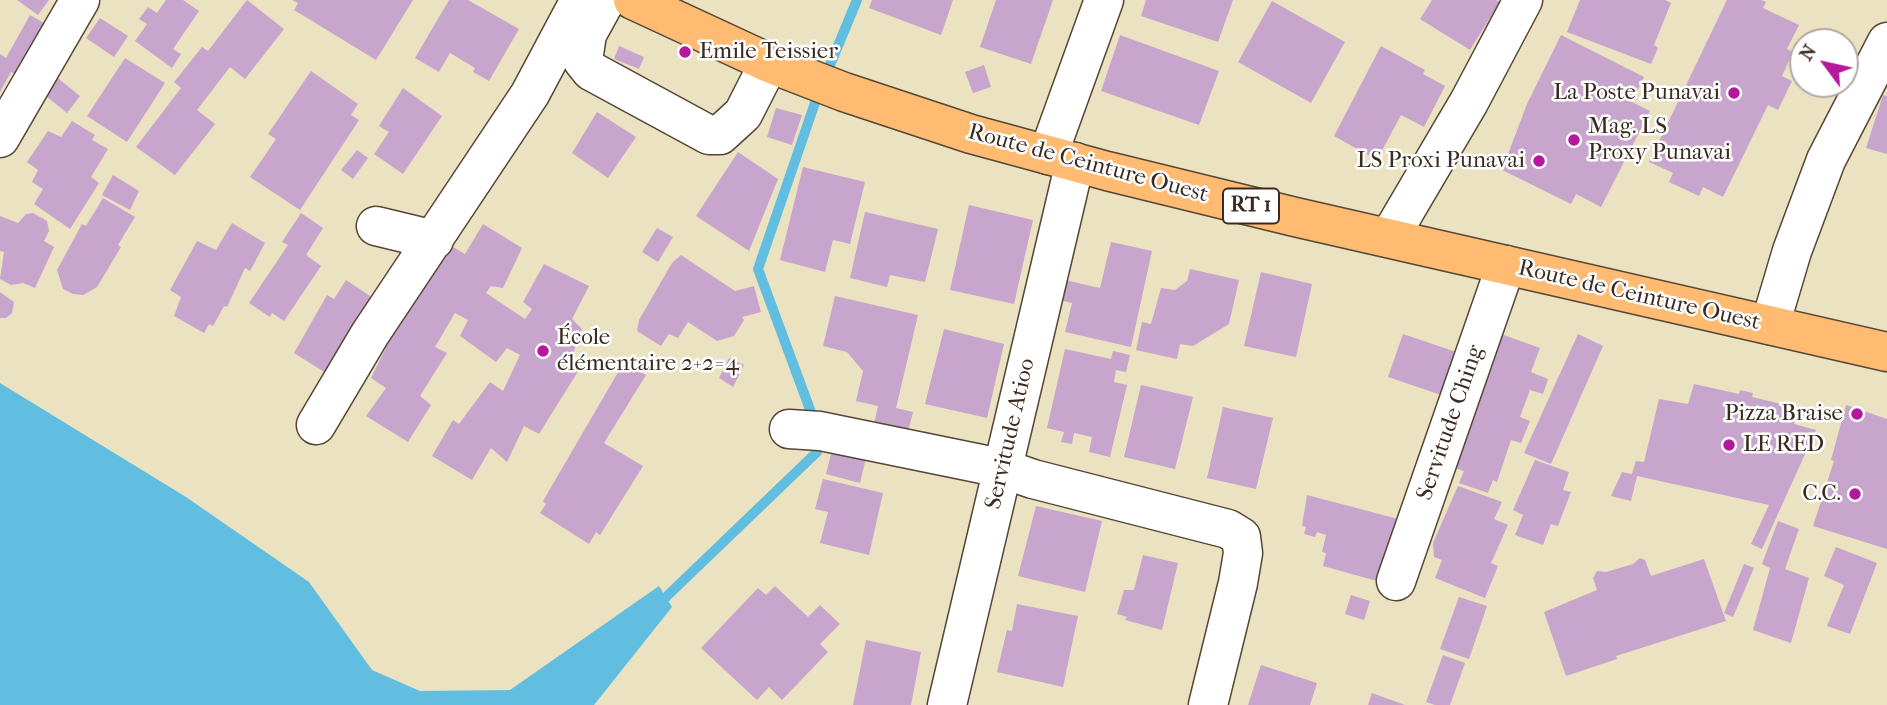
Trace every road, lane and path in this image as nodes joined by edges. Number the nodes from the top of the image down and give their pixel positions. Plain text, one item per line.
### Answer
1 (80, 0) edge
2 (580, 0) edge
3 (606, 0) edge
4 (633, 0) edge
5 (1104, 0) edge
6 (1523, 0) edge
7 (1887, 42) edge
8 (769, 63) junction
9 (0, 138) edge
10 (1062, 159) junction
11 (376, 226) dead end
12 (1389, 238) junction
13 (434, 240) junction
14 (1506, 265) junction
15 (1770, 326) junction
16 (1887, 352) edge
17 (316, 425) dead end
18 (789, 429) dead end
19 (1002, 468) junction
20 (1396, 582) dead end
21 (947, 705) edge
22 (1208, 705) edge

1 - 9 street
2 - 13 street
3 - 8 street
4 - 8 main road, Route de Ceinture Ouest / RT 1
5 - 10 street, Servitude Atioo
6 - 12 street
7 - 15 street
8 - 10 main road, Route de Ceinture Ouest / RT 1
10 - 12 main road, Route de Ceinture Ouest / RT 1
10 - 19 street, Servitude Atioo
11 - 13 street
12 - 14 main road, Route de Ceinture Ouest / RT 1
13 - 17 street
14 - 15 main road, Route de Ceinture Ouest / RT 1
14 - 20 street, Servitude Ching
15 - 16 main road, Route de Ceinture Ouest / RT 1
18 - 19 street
19 - 21 street, Servitude Atioo
19 - 22 street

